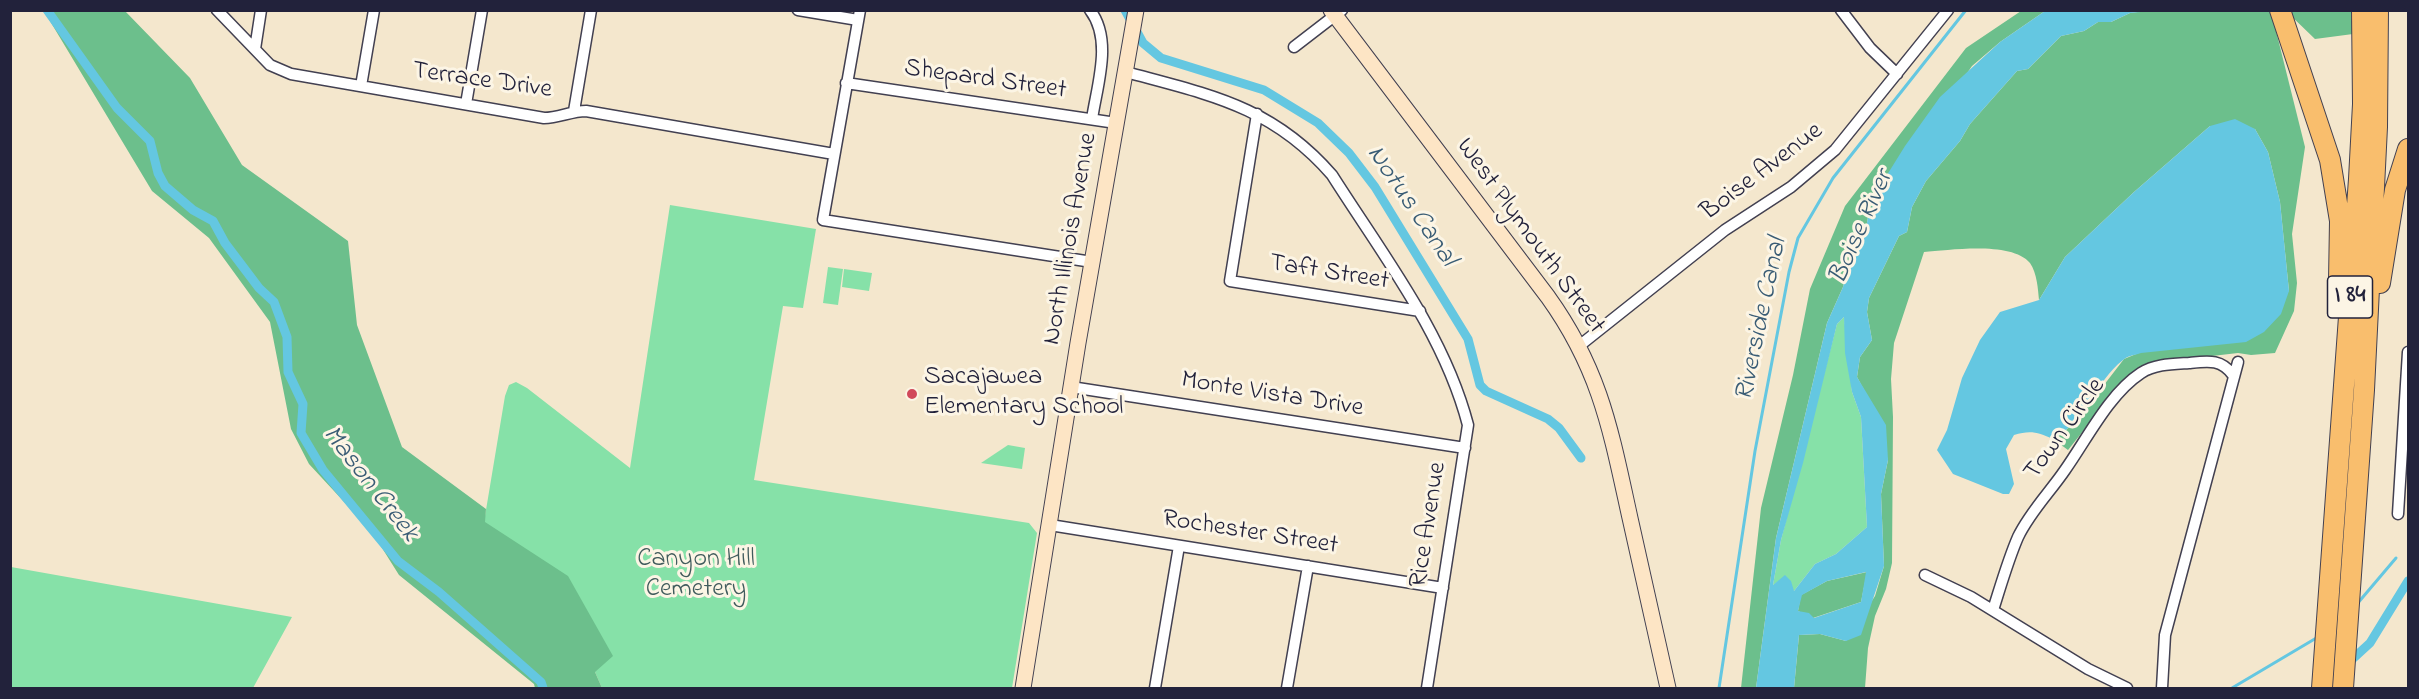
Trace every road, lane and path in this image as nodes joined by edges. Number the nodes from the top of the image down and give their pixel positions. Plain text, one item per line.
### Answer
1 (217, 10) edge
2 (261, 10) edge
3 (374, 10) edge
4 (482, 10) edge
5 (591, 10) edge
6 (798, 10) edge
7 (1089, 10) edge
8 (1841, 10) edge
9 (1948, 10) edge
10 (2280, 10) edge
11 (2362, 10) edge
12 (2378, 10) edge
13 (1336, 12) edge
14 (859, 15) edge
15 (1136, 15) edge
16 (2371, 43) junction
17 (1294, 47) dead end
18 (255, 50) junction
19 (1126, 72) junction
20 (1897, 74) junction
21 (846, 83) junction
22 (361, 86) junction
23 (466, 104) junction
24 (574, 111) junction
25 (1257, 114) junction
26 (1092, 119) junction
27 (1116, 123) junction
28 (2409, 149) edge
29 (834, 154) junction
30 (1092, 262) junction
31 (1420, 311) junction
32 (1580, 346) junction
33 (2409, 352) edge
34 (2238, 362) dead end
35 (2234, 375) junction
36 (1071, 387) junction
37 (2364, 390) junction
38 (1465, 448) junction
39 (2338, 448) junction
40 (2398, 514) dead end
41 (1050, 525) junction
42 (1179, 546) junction
43 (1308, 566) junction
44 (1924, 575) dead end
45 (1443, 588) junction
46 (1993, 610) junction
47 (1023, 688) edge
48 (1155, 688) edge
49 (1287, 688) edge
50 (1427, 688) edge
51 (1668, 688) edge
52 (2127, 688) edge
53 (2162, 688) edge
54 (2322, 688) edge
55 (2343, 688) edge

1 - 18 street, Terrace Drive
2 - 18 street
3 - 22 street
4 - 23 street
5 - 24 street
6 - 14 street
7 - 26 street
8 - 20 street
9 - 20 street, Boise Avenue
10 - 39 highway
11 - 16 highway, I 84
12 - 16 highway, I 84
13 - 17 street
13 - 32 street, West Plymouth Street
14 - 21 street
15 - 19 street, North Illinois Avenue
16 - 37 highway, I 84
16 - 39 highway, I 84
18 - 22 street, Terrace Drive
19 - 25 street, Rice Avenue
19 - 27 street, North Illinois Avenue
20 - 32 street, Boise Avenue
21 - 26 street, Shepard Street
21 - 29 street
22 - 23 street, Terrace Drive
23 - 24 street, Terrace Drive
24 - 29 street, Terrace Drive
25 - 31 street, Rice Avenue
25 - 31 street, Taft Street
26 - 27 street, Shepard Street
27 - 30 street, North Illinois Avenue
28 - 37 highway
29 - 30 street
30 - 36 street, North Illinois Avenue
31 - 38 street, Rice Avenue
32 - 51 street, West Plymouth Street
33 - 40 street
34 - 35 street
35 - 46 street, Town Circle
35 - 53 street
36 - 38 street, Monte Vista Drive
36 - 41 street, North Illinois Avenue
37 - 55 highway, I 84
38 - 45 street, Rice Avenue
39 - 54 highway, I 84
41 - 42 street, Rochester Street
41 - 47 street, North Illinois Avenue
42 - 43 street, Rochester Street
42 - 48 street
43 - 45 street, Rochester Street
43 - 49 street
44 - 46 street
45 - 50 street, Rice Avenue
46 - 52 street

